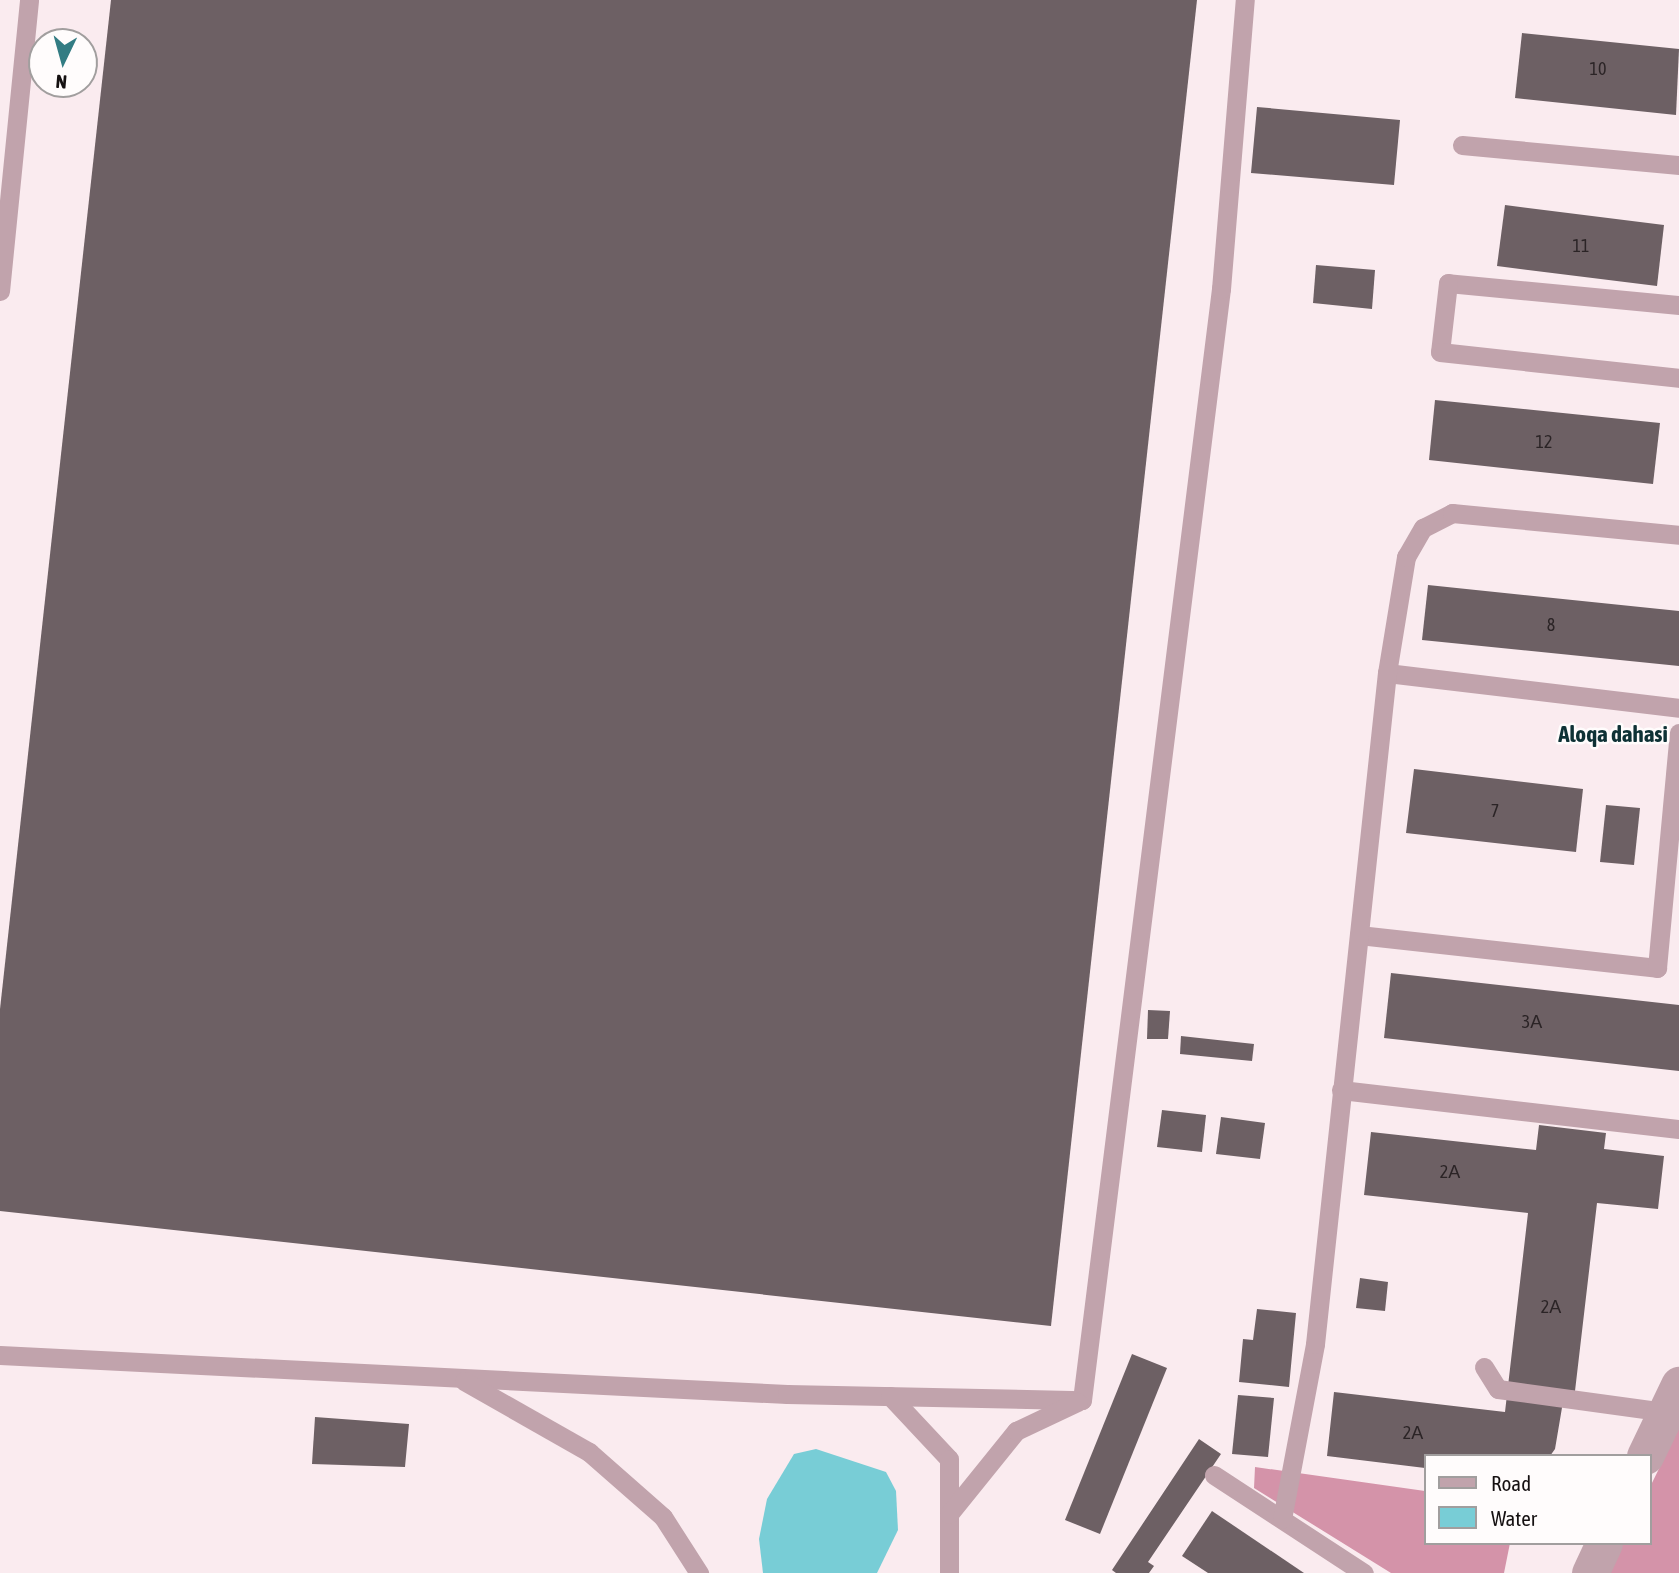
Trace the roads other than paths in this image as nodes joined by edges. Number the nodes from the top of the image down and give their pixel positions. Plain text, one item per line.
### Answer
1 (29, 0) edge
2 (1245, 0) edge
3 (1462, 145) dead end
4 (1679, 165) edge
5 (0, 291) edge
6 (1679, 305) edge
7 (1679, 378) edge
8 (1679, 535) edge
9 (1387, 673) junction
10 (1679, 708) edge
11 (1679, 733) edge
12 (1674, 838) edge
13 (1359, 935) junction
14 (1341, 1090) junction
15 (1679, 1129) edge
16 (0, 1355) edge
17 (1484, 1367) dead end
18 (460, 1378) junction
19 (890, 1396) junction
20 (1673, 1398) edge
21 (1082, 1400) junction
22 (1646, 1454) edge
23 (1214, 1475) dead end
24 (949, 1514) junction
25 (1282, 1519) junction
26 (1603, 1545) edge
27 (699, 1573) edge
28 (949, 1573) edge
29 (1364, 1573) edge
30 (1590, 1573) edge

1 - 5 lane
2 - 21 lane
3 - 4 lane
6 - 7 lane
8 - 9 lane
9 - 10 lane
9 - 13 lane
11 - 12 lane
12 - 13 lane
13 - 14 lane
14 - 15 lane
14 - 25 lane
16 - 18 lane
17 - 20 lane
18 - 19 lane
18 - 27 lane
19 - 21 lane
19 - 24 lane
20 - 22 street
21 - 24 lane
23 - 25 lane
24 - 28 lane
25 - 29 lane
26 - 30 street

